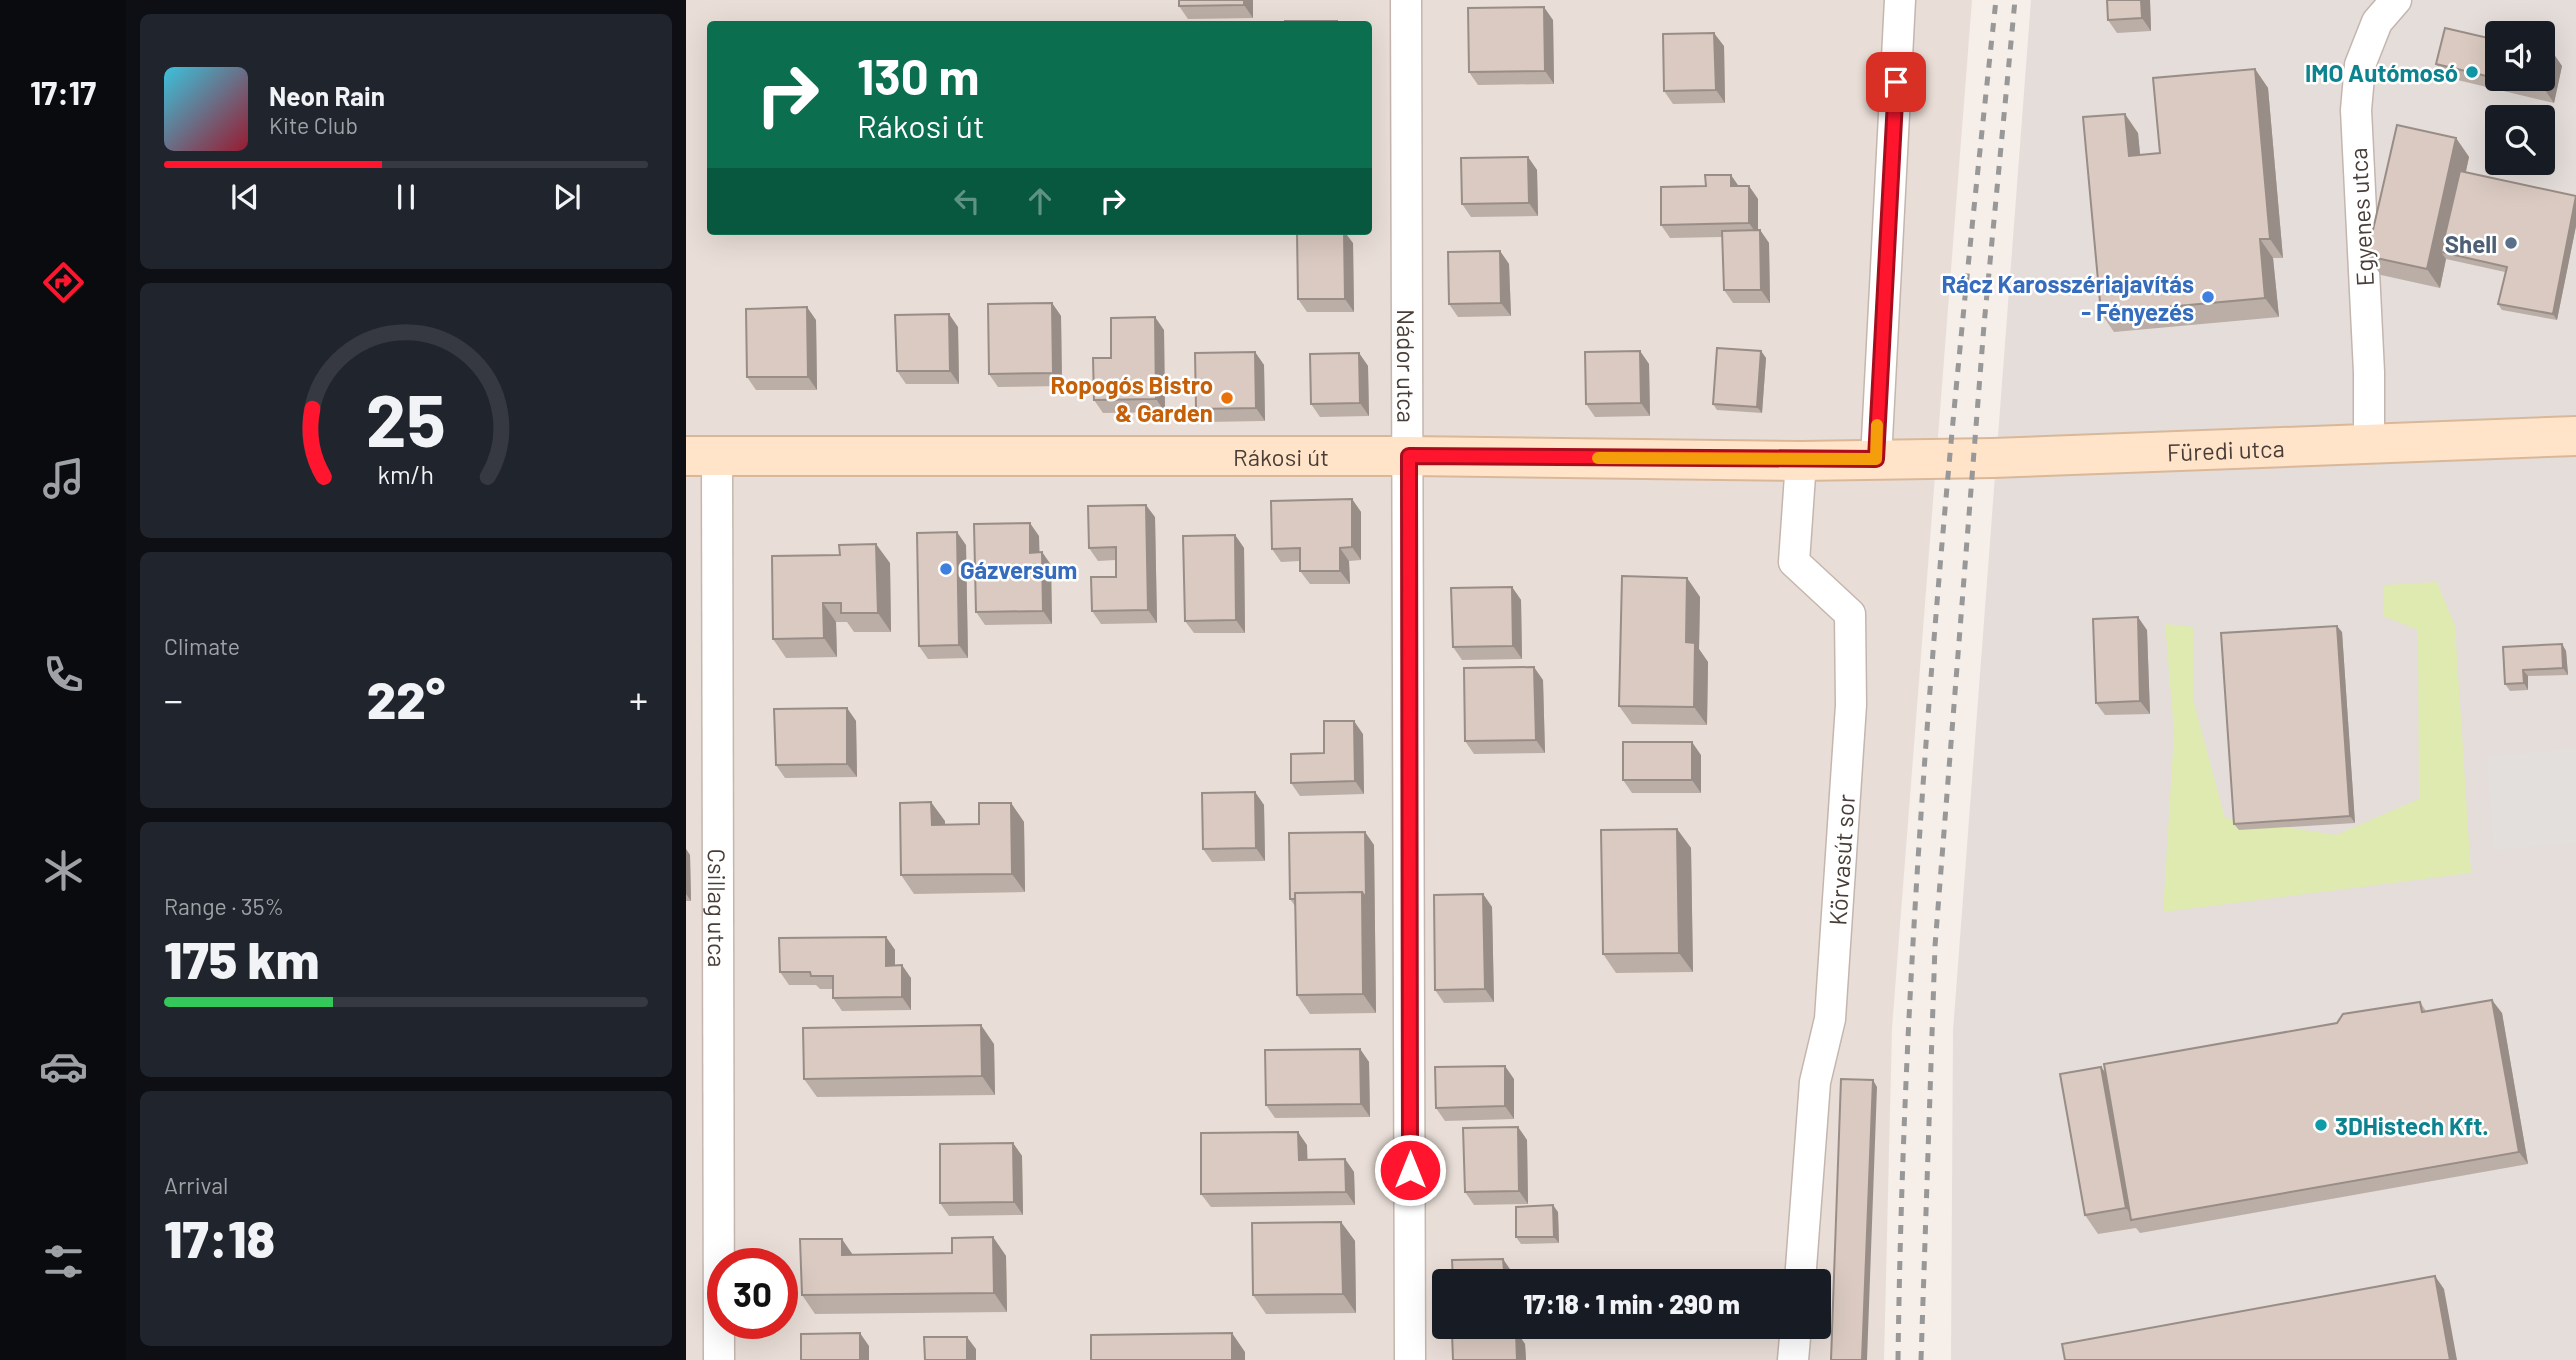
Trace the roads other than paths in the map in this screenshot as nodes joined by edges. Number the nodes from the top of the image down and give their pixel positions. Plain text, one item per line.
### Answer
1 (1406, 0) edge
2 (1900, 0) edge
3 (2396, 0) edge
4 (2576, 436) edge
5 (2369, 444) junction
6 (702, 456) edge
7 (1409, 456) junction
8 (1876, 459) junction
9 (1801, 461) junction
10 (1801, 1269) edge
11 (1795, 1339) edge
12 (719, 1360) edge
13 (1410, 1360) edge
14 (1793, 1360) edge

1 - 7 street, Nádor utca
2 - 8 street
3 - 5 street, Egyenes utca
4 - 5 main road, Füredi utca
5 - 8 main road, Füredi utca
6 - 7 main road, Rákosi út
6 - 12 street, Csillag utca
7 - 9 main road, Rákosi út
7 - 13 street, Nádor utca
8 - 9 main road, Rákosi út
9 - 10 street, Körvasút sor
11 - 14 street

